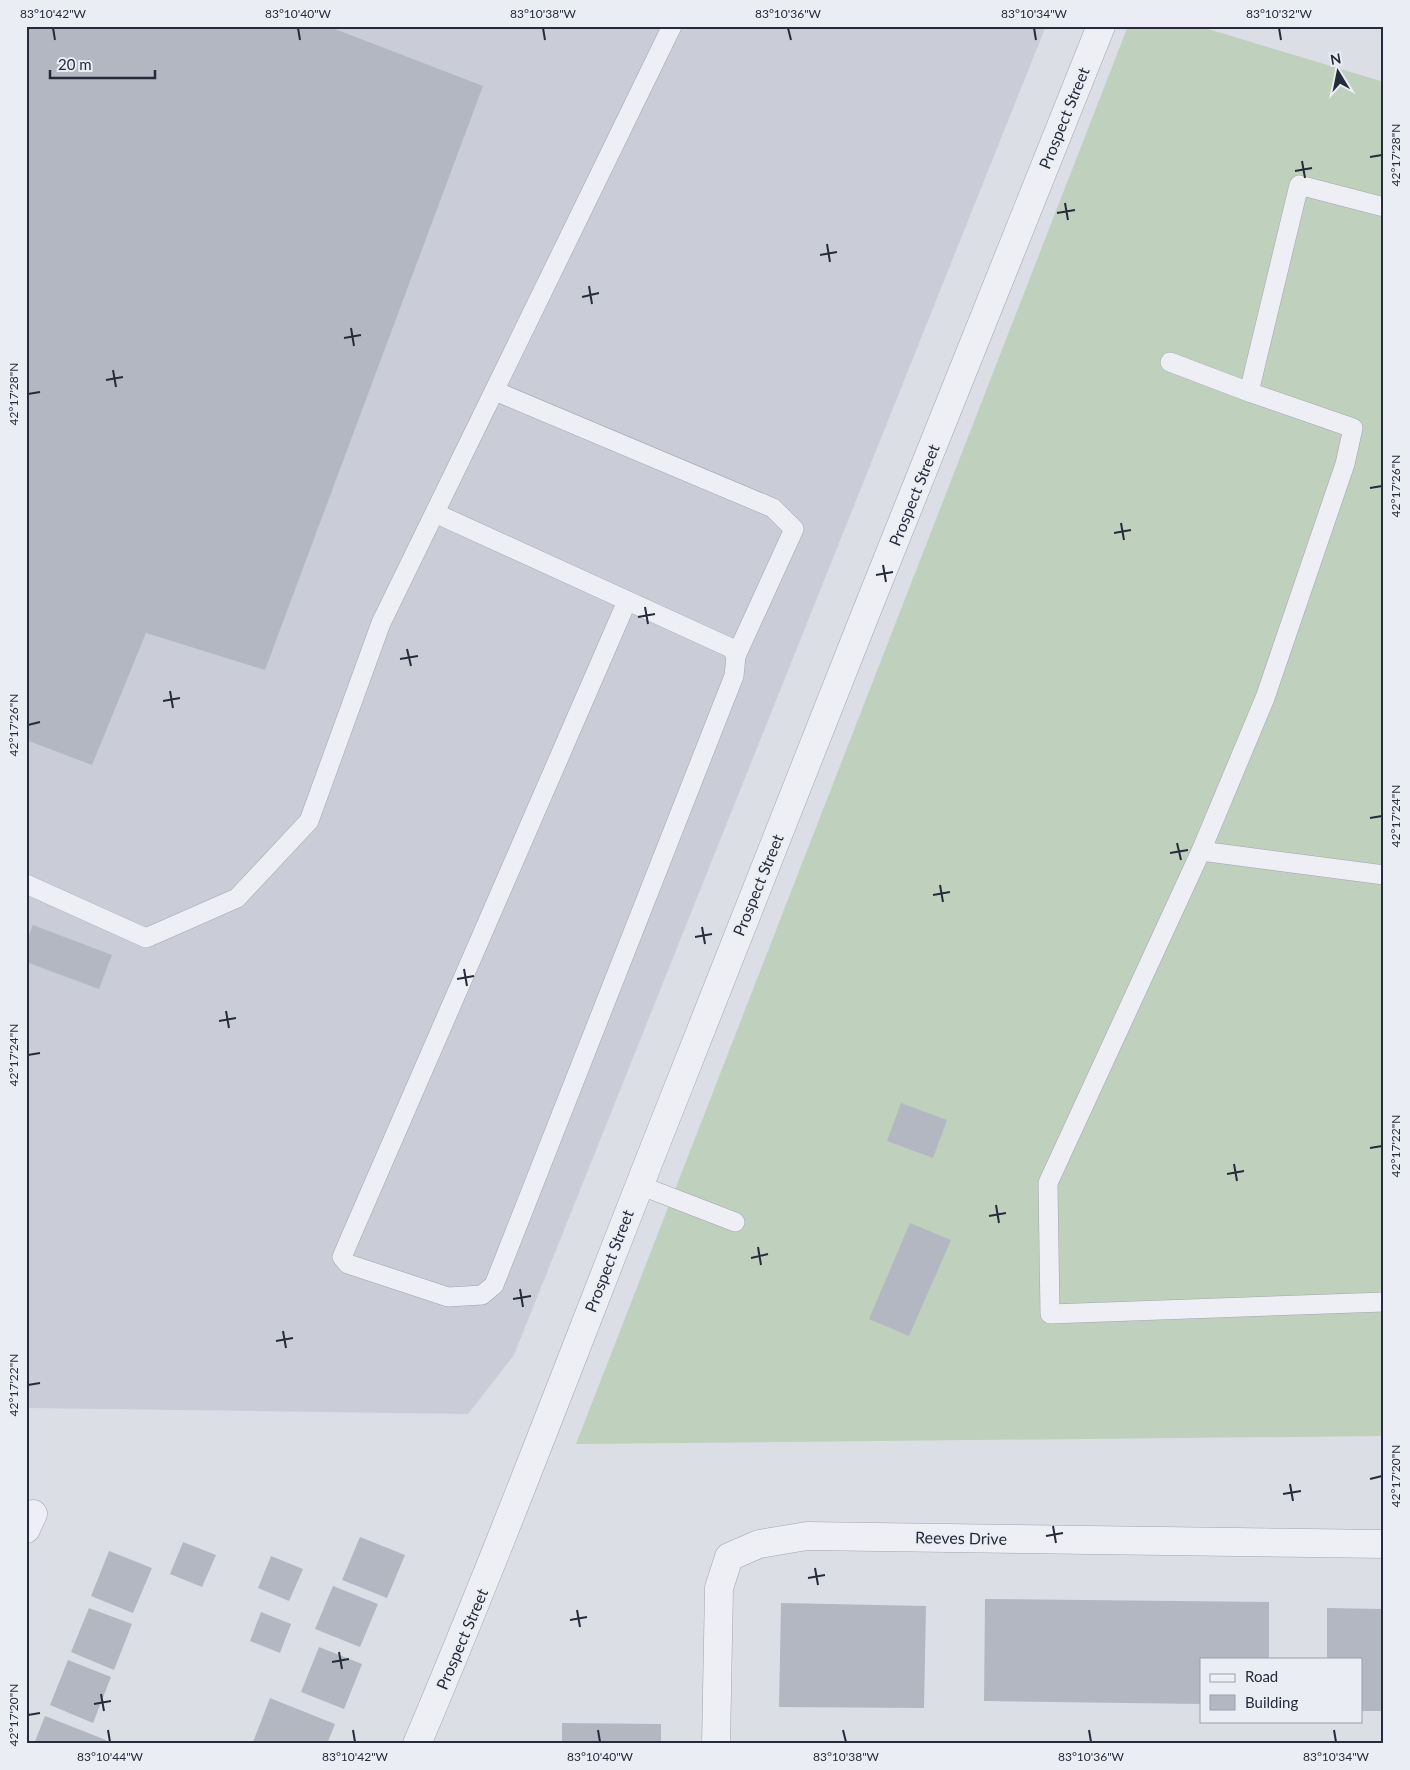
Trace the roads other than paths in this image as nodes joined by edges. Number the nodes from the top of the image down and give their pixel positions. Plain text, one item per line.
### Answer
1 (1101, 26) edge
2 (666, 28) edge
3 (1384, 208) edge
4 (1170, 362) dead end
5 (495, 392) junction
6 (1249, 392) junction
7 (435, 513) junction
8 (627, 601) junction
9 (736, 656) junction
10 (1202, 851) junction
11 (1384, 875) edge
12 (26, 884) edge
13 (639, 1185) junction
14 (735, 1222) dead end
15 (1384, 1302) edge
16 (1384, 1544) edge
17 (418, 1744) edge
18 (716, 1744) edge

1 - 13 street, Prospect Street
2 - 5 lane
3 - 6 lane
4 - 6 lane
5 - 7 lane
5 - 9 lane
6 - 10 lane
7 - 8 lane
7 - 12 lane
8 - 9 lane
8 - 9 lane
10 - 11 lane
10 - 15 lane
13 - 14 lane
13 - 17 street, Prospect Street
16 - 18 street, Reeves Drive

